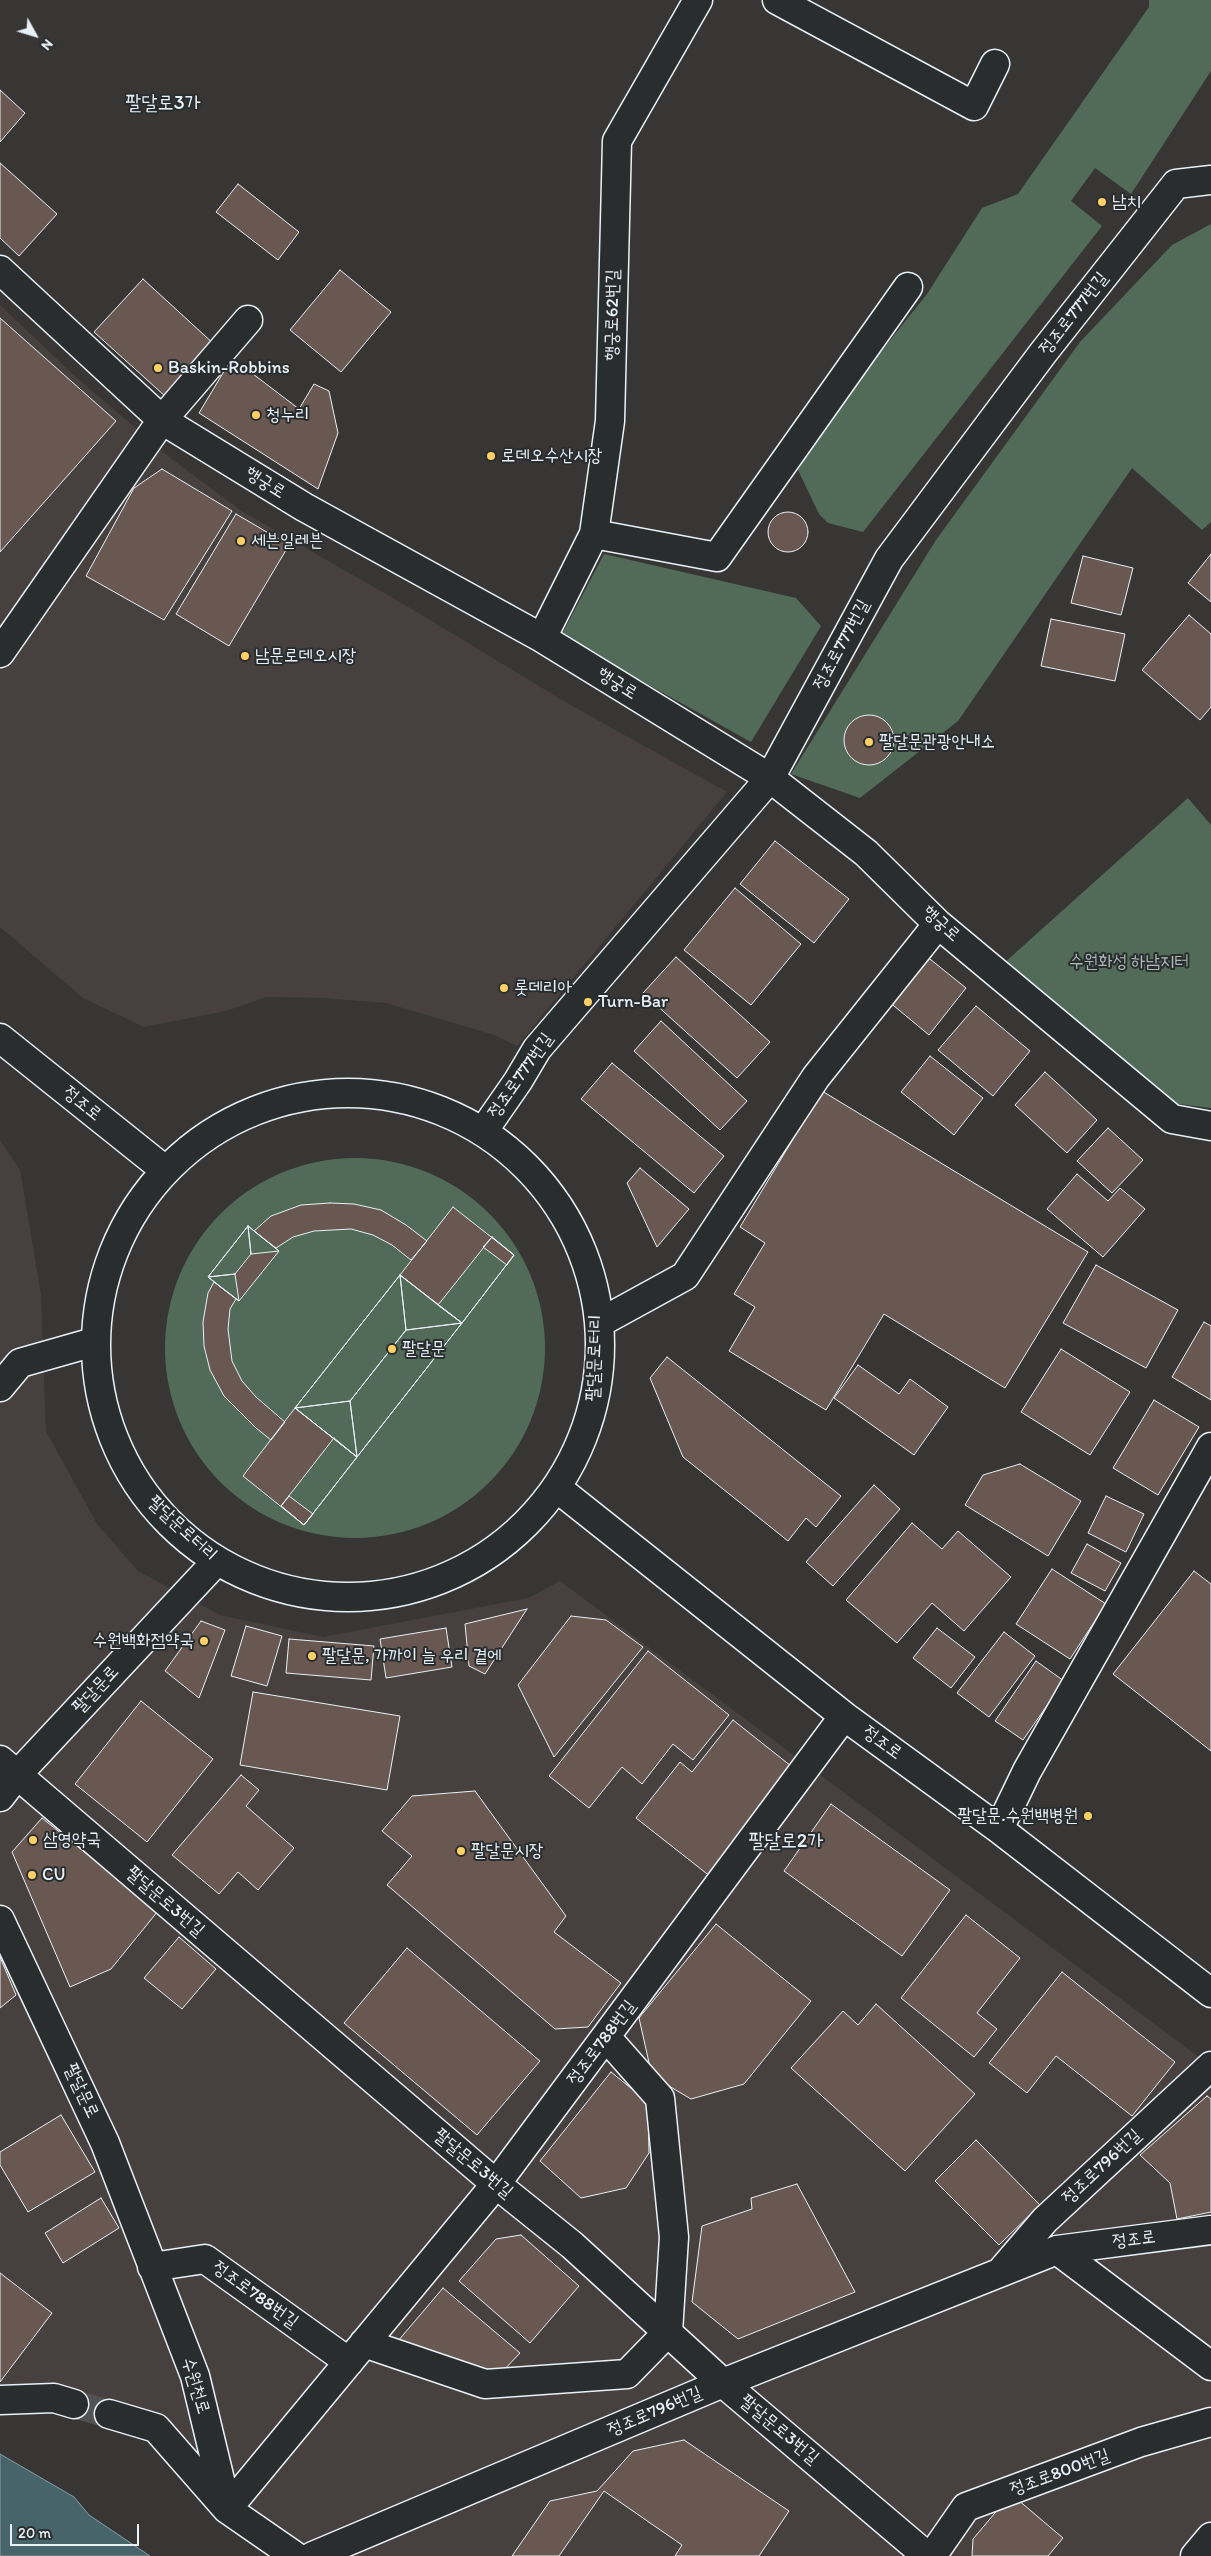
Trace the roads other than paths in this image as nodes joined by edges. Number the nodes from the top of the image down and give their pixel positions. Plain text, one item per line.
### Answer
1 (698, 0) edge
2 (777, 0) edge
3 (995, 64) dead end
4 (1211, 180) edge
5 (0, 270) edge
6 (908, 287) dead end
7 (248, 320) dead end
8 (162, 420) junction
9 (594, 534) junction
10 (542, 638) junction
11 (0, 654) edge
12 (770, 778) junction
13 (938, 924) junction
14 (0, 1038) edge
15 (1211, 1126) edge
16 (484, 1130) junction
17 (164, 1170) junction
18 (600, 1322) junction
19 (94, 1342) junction
20 (0, 1386) edge
21 (1211, 1447) edge
22 (557, 1488) junction
23 (215, 1563) junction
24 (844, 1716) junction
25 (8, 1768) edge
26 (0, 1797) edge
27 (998, 1829) junction
28 (0, 1920) edge
29 (1211, 1993) edge
30 (606, 2037) junction
31 (1211, 2066) edge
32 (496, 2184) junction
33 (1211, 2230) edge
34 (1057, 2250) junction
35 (152, 2267) junction
36 (999, 2273) junction
37 (668, 2332) junction
38 (357, 2353) junction
39 (1211, 2366) edge
40 (723, 2383) junction
41 (0, 2400) edge
42 (74, 2404) tunnel mouth
43 (109, 2414) tunnel mouth
44 (1211, 2422) edge
45 (227, 2509) junction
46 (1211, 2537) edge
47 (295, 2556) edge
48 (313, 2556) edge
49 (927, 2556) edge
50 (932, 2556) edge
51 (1196, 2556) edge

1 - 9 street, 행궁로62번길
2 - 3 street
4 - 12 street, 정조로777번길
5 - 8 street, 행궁로
6 - 9 street
7 - 8 street
8 - 10 street, 행궁로
8 - 11 street
9 - 10 street, 행궁로62번길
10 - 12 street, 행궁로
12 - 13 street, 행궁로
12 - 16 street, 정조로777번길
13 - 15 street, 행궁로
13 - 18 street
14 - 17 street, 정조로
16 - 17 street, 팔달문로터리
16 - 18 street, 팔달문로터리
17 - 19 street, 팔달문로터리
18 - 22 street, 팔달문로터리
19 - 20 street
19 - 23 street, 팔달문로터리
21 - 27 street
22 - 23 street, 팔달문로터리
22 - 24 street, 정조로
23 - 25 street, 팔달문로
24 - 27 street, 정조로
24 - 30 street, 정조로788번길
25 - 26 street, 팔달문로
25 - 32 street, 팔달문로3번길
27 - 29 street, 정조로
28 - 35 street, 팔달문로
30 - 32 street, 정조로788번길
30 - 37 street
31 - 36 street, 정조로796번길
32 - 37 street, 팔달문로3번길
32 - 38 street, 정조로788번길
33 - 34 street, 정조로
34 - 36 street, 정조로796번길
34 - 39 street
35 - 38 street, 정조로788번길
35 - 45 street, 수원천로
36 - 40 street, 정조로796번길
37 - 38 street
37 - 40 street, 팔달문로3번길
38 - 45 street, 정조로788번길
40 - 48 street, 정조로796번길
40 - 49 street, 팔달문로3번길
41 - 42 street
43 - 45 street
44 - 50 street, 정조로800번길
45 - 47 street
46 - 51 street

